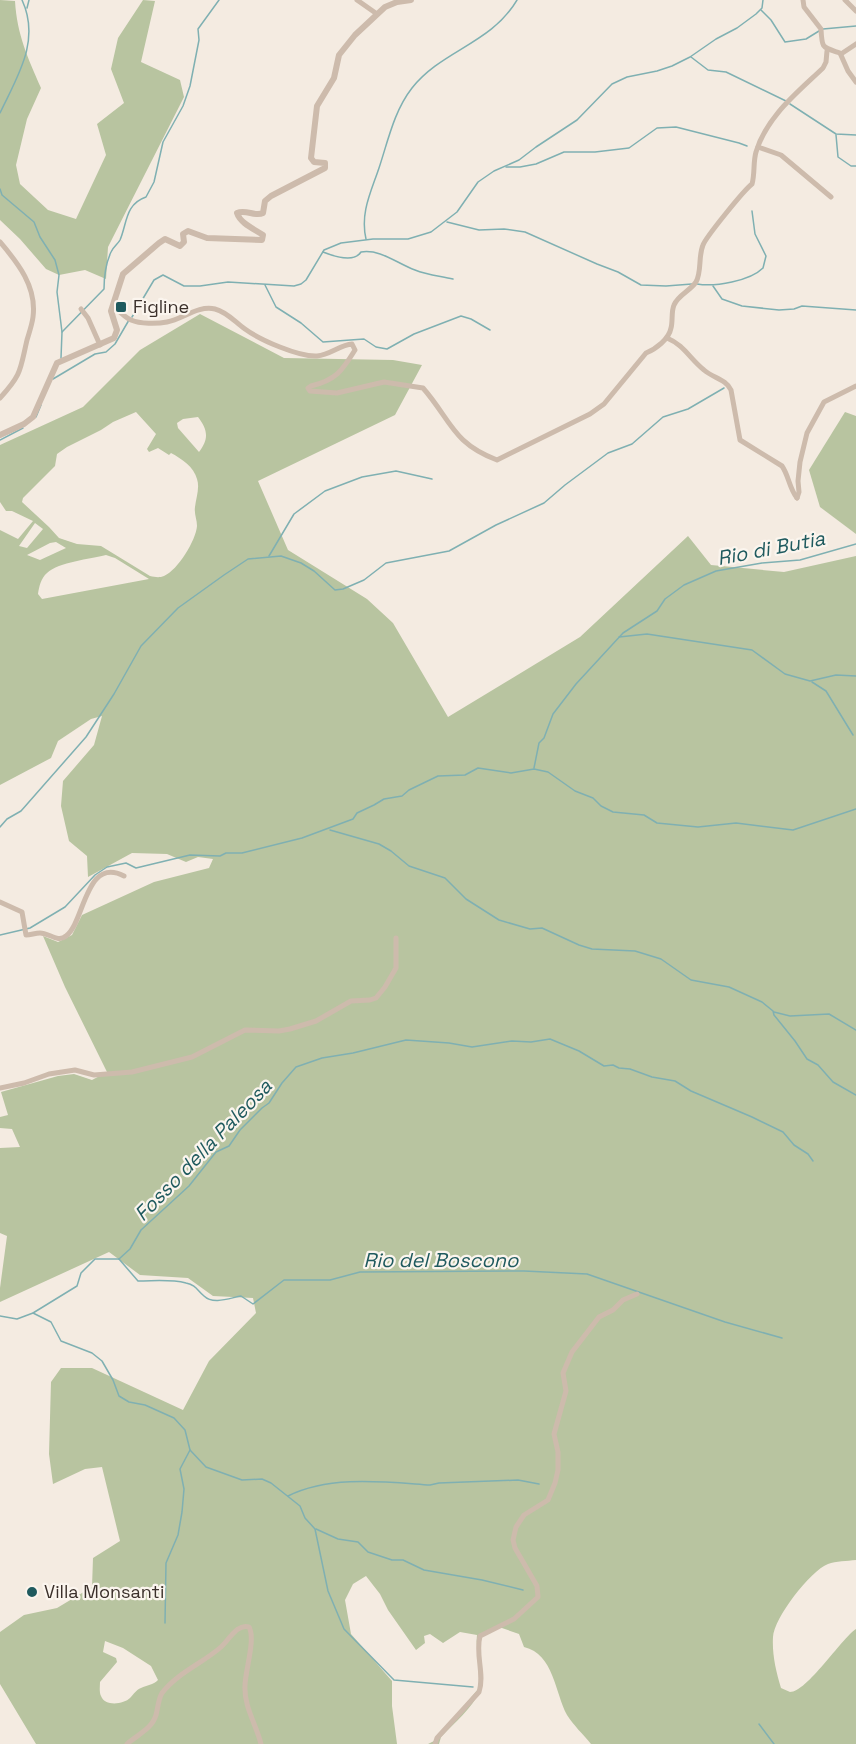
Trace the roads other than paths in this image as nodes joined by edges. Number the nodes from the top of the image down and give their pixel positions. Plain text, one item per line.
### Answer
1 (357, 0) edge
2 (411, 0) edge
3 (803, 0) edge
4 (845, 0) edge
5 (856, 11) edge
6 (377, 14) junction
7 (856, 44) edge
8 (827, 51) junction
9 (841, 54) junction
10 (856, 82) edge
11 (758, 147) junction
12 (831, 197) dead end
13 (0, 242) edge
14 (113, 307) junction
15 (84, 314) dead end
16 (128, 319) junction
17 (117, 330) junction
18 (667, 338) junction
19 (100, 345) junction
20 (856, 386) edge
21 (0, 398) edge
22 (0, 435) edge
23 (124, 876) dead end
24 (0, 902) edge
25 (396, 938) dead end
26 (0, 1088) edge
27 (637, 1294) dead end
28 (127, 1744) edge
29 (261, 1744) edge
30 (435, 1744) edge

1 - 6 street
2 - 6 street
3 - 8 street
4 - 5 street
6 - 14 street
7 - 9 street
8 - 9 street
8 - 11 street
9 - 10 street
11 - 12 street
11 - 18 street
13 - 21 street
14 - 16 street
14 - 17 street
15 - 19 street
16 - 17 street
16 - 18 street
17 - 19 street
18 - 20 street
19 - 22 street
23 - 24 street
25 - 26 street
27 - 30 street
28 - 29 street

